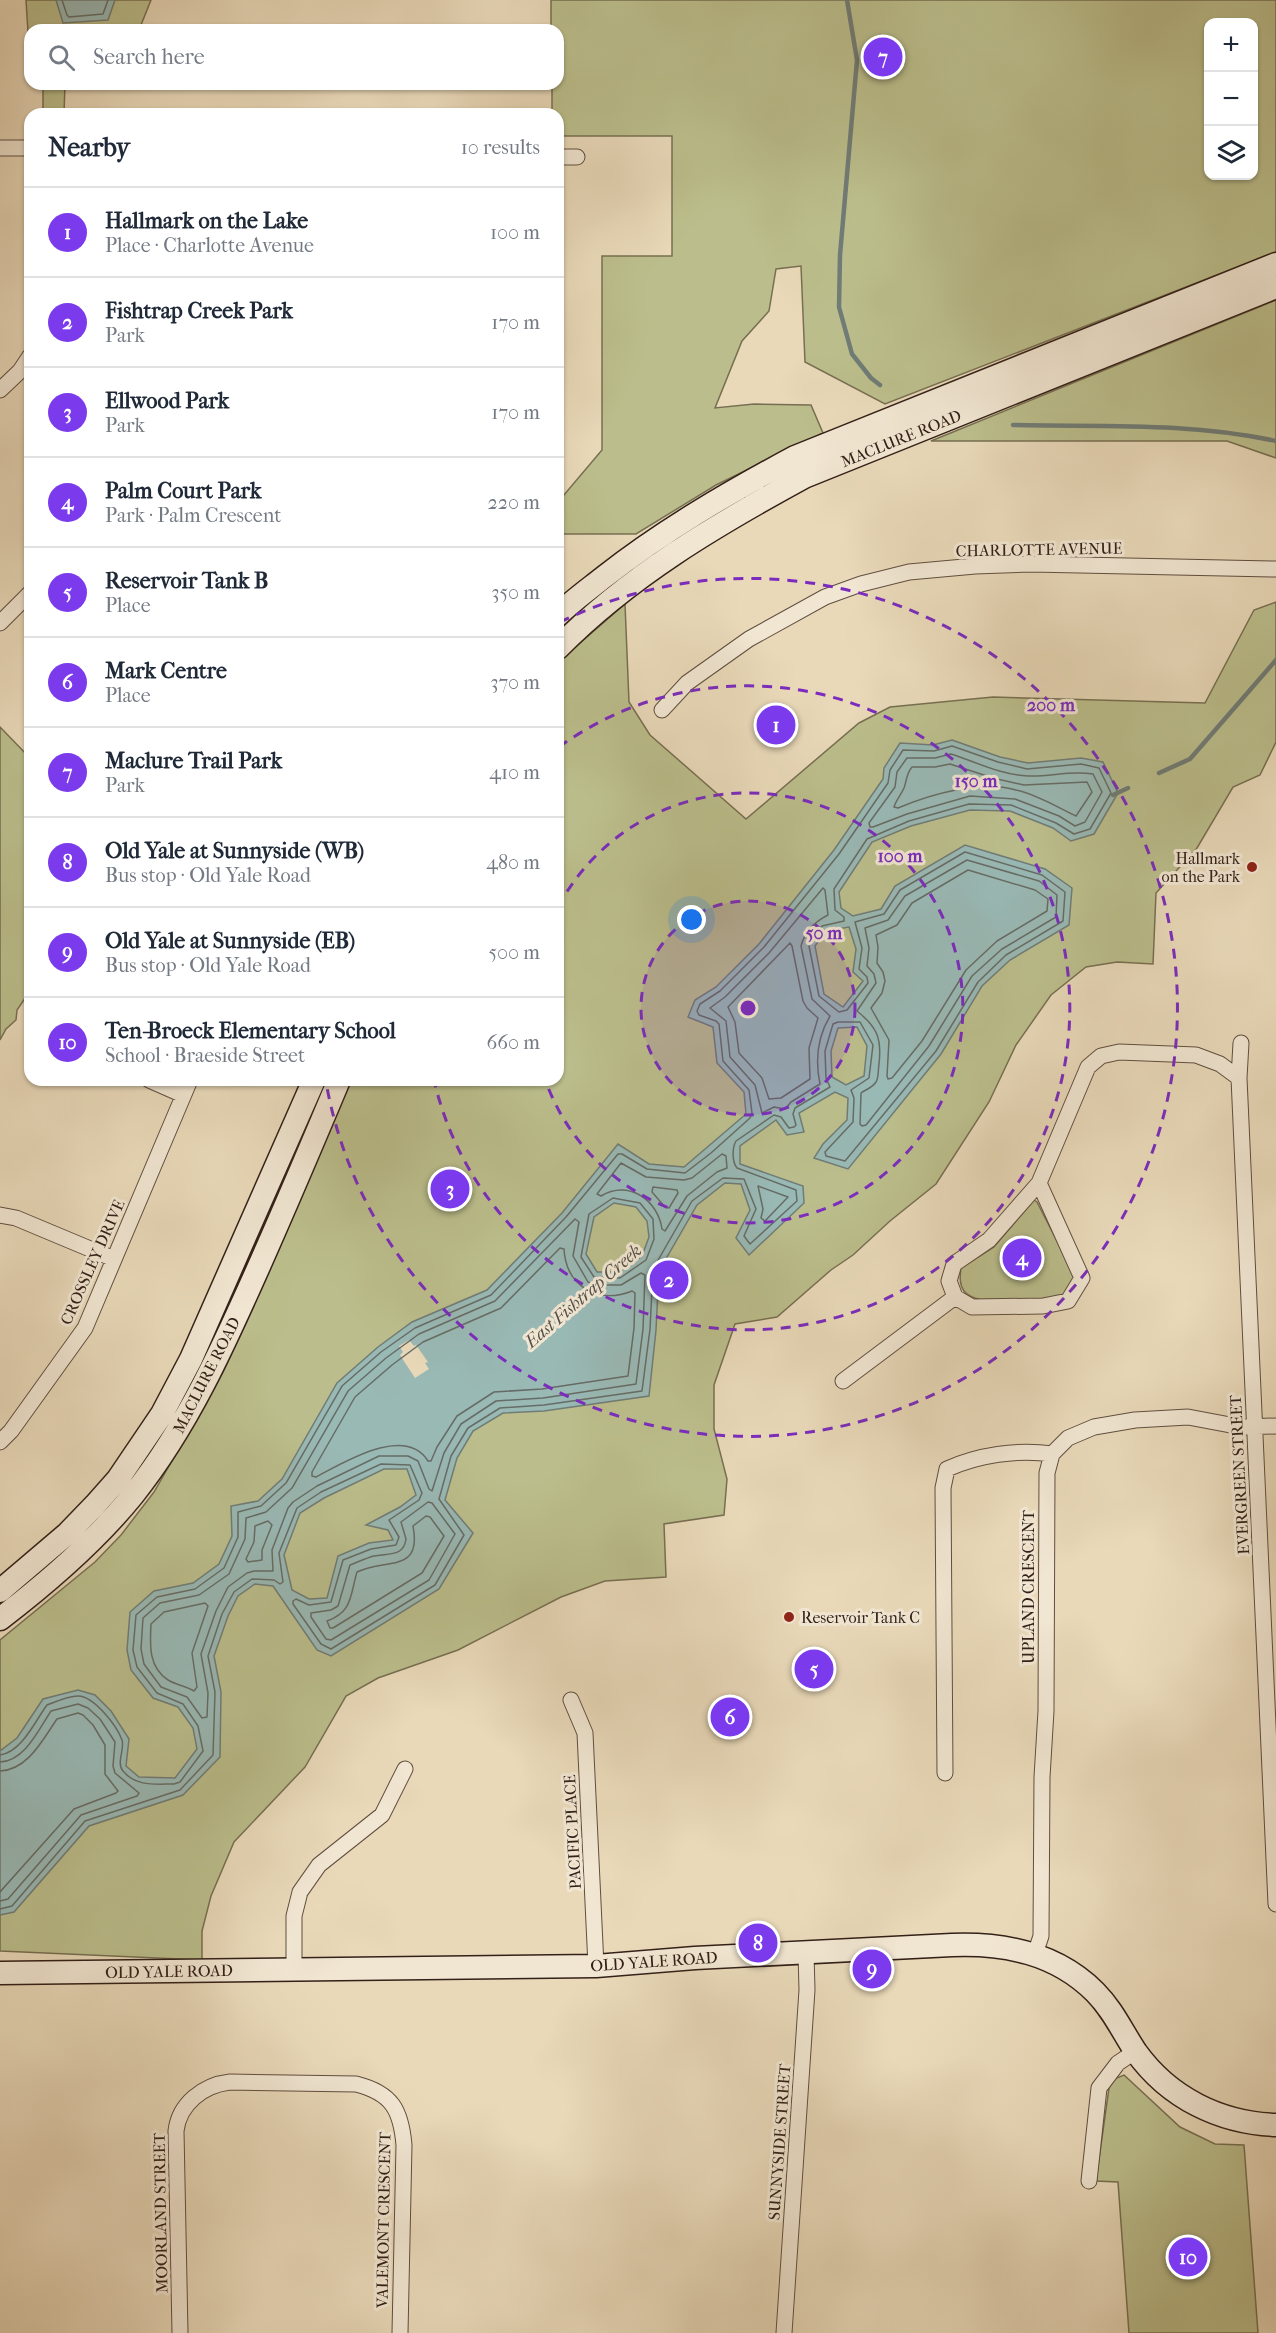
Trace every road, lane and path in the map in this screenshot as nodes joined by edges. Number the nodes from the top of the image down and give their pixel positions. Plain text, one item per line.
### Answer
1 (0, 148) edge
2 (24, 148) edge
3 (564, 157) edge
4 (577, 157) dead end
5 (1276, 264) edge
6 (1276, 287) edge
7 (24, 364) edge
8 (0, 390) edge
9 (1276, 569) edge
10 (24, 598) edge
11 (564, 610) edge
12 (2, 615) edge
13 (564, 642) edge
14 (662, 710) dead end
15 (1241, 1043) dead end
16 (1239, 1078) junction
17 (163, 1086) edge
18 (187, 1086) edge
19 (311, 1086) edge
20 (336, 1086) edge
21 (183, 1095) junction
22 (1038, 1183) junction
23 (0, 1215) edge
24 (114, 1259) junction
25 (955, 1297) junction
26 (843, 1381) dead end
27 (1276, 1426) edge
28 (1256, 1427) junction
29 (0, 1442) edge
30 (1052, 1454) junction
31 (0, 1591) edge
32 (0, 1619) edge
33 (571, 1700) dead end
34 (405, 1769) dead end
35 (945, 1773) dead end
36 (1276, 1904) edge
37 (806, 1953) junction
38 (1035, 1954) junction
39 (596, 1966) junction
40 (294, 1969) junction
41 (0, 1973) edge
42 (1136, 2051) junction
43 (194, 2098) joint
44 (1276, 2125) edge
45 (1089, 2181) dead end
46 (180, 2333) edge
47 (400, 2333) edge
48 (784, 2333) edge

1 - 2 street
3 - 4 street
5 - 11 main road, MACLURE ROAD
6 - 13 main road, MACLURE ROAD
7 - 8 street
9 - 14 street, CHARLOTTE AVENUE
10 - 12 street
15 - 16 street, EVERGREEN STREET
16 - 22 street
16 - 28 street, EVERGREEN STREET
17 - 21 street
18 - 21 street, CROSSLEY DRIVE
19 - 31 main road, MACLURE ROAD
20 - 32 main road, MACLURE ROAD
21 - 24 street, CROSSLEY DRIVE
22 - 25 street
22 - 25 street
23 - 24 street
24 - 29 street, CROSSLEY DRIVE
25 - 26 street
27 - 28 street
28 - 30 street
28 - 36 street, EVERGREEN STREET
30 - 35 street
30 - 38 street, UPLAND CRESCENT
33 - 39 street, PACIFIC PLACE
34 - 40 street
37 - 38 main road, OLD YALE ROAD
37 - 39 main road, OLD YALE ROAD
37 - 48 street, SUNNYSIDE STREET
38 - 42 main road, OLD YALE ROAD
39 - 40 main road, OLD YALE ROAD
40 - 41 main road, OLD YALE ROAD
42 - 44 main road, OLD YALE ROAD
42 - 45 street
43 - 46 street, MOORLAND STREET
43 - 47 street, VALEMONT CRESCENT

